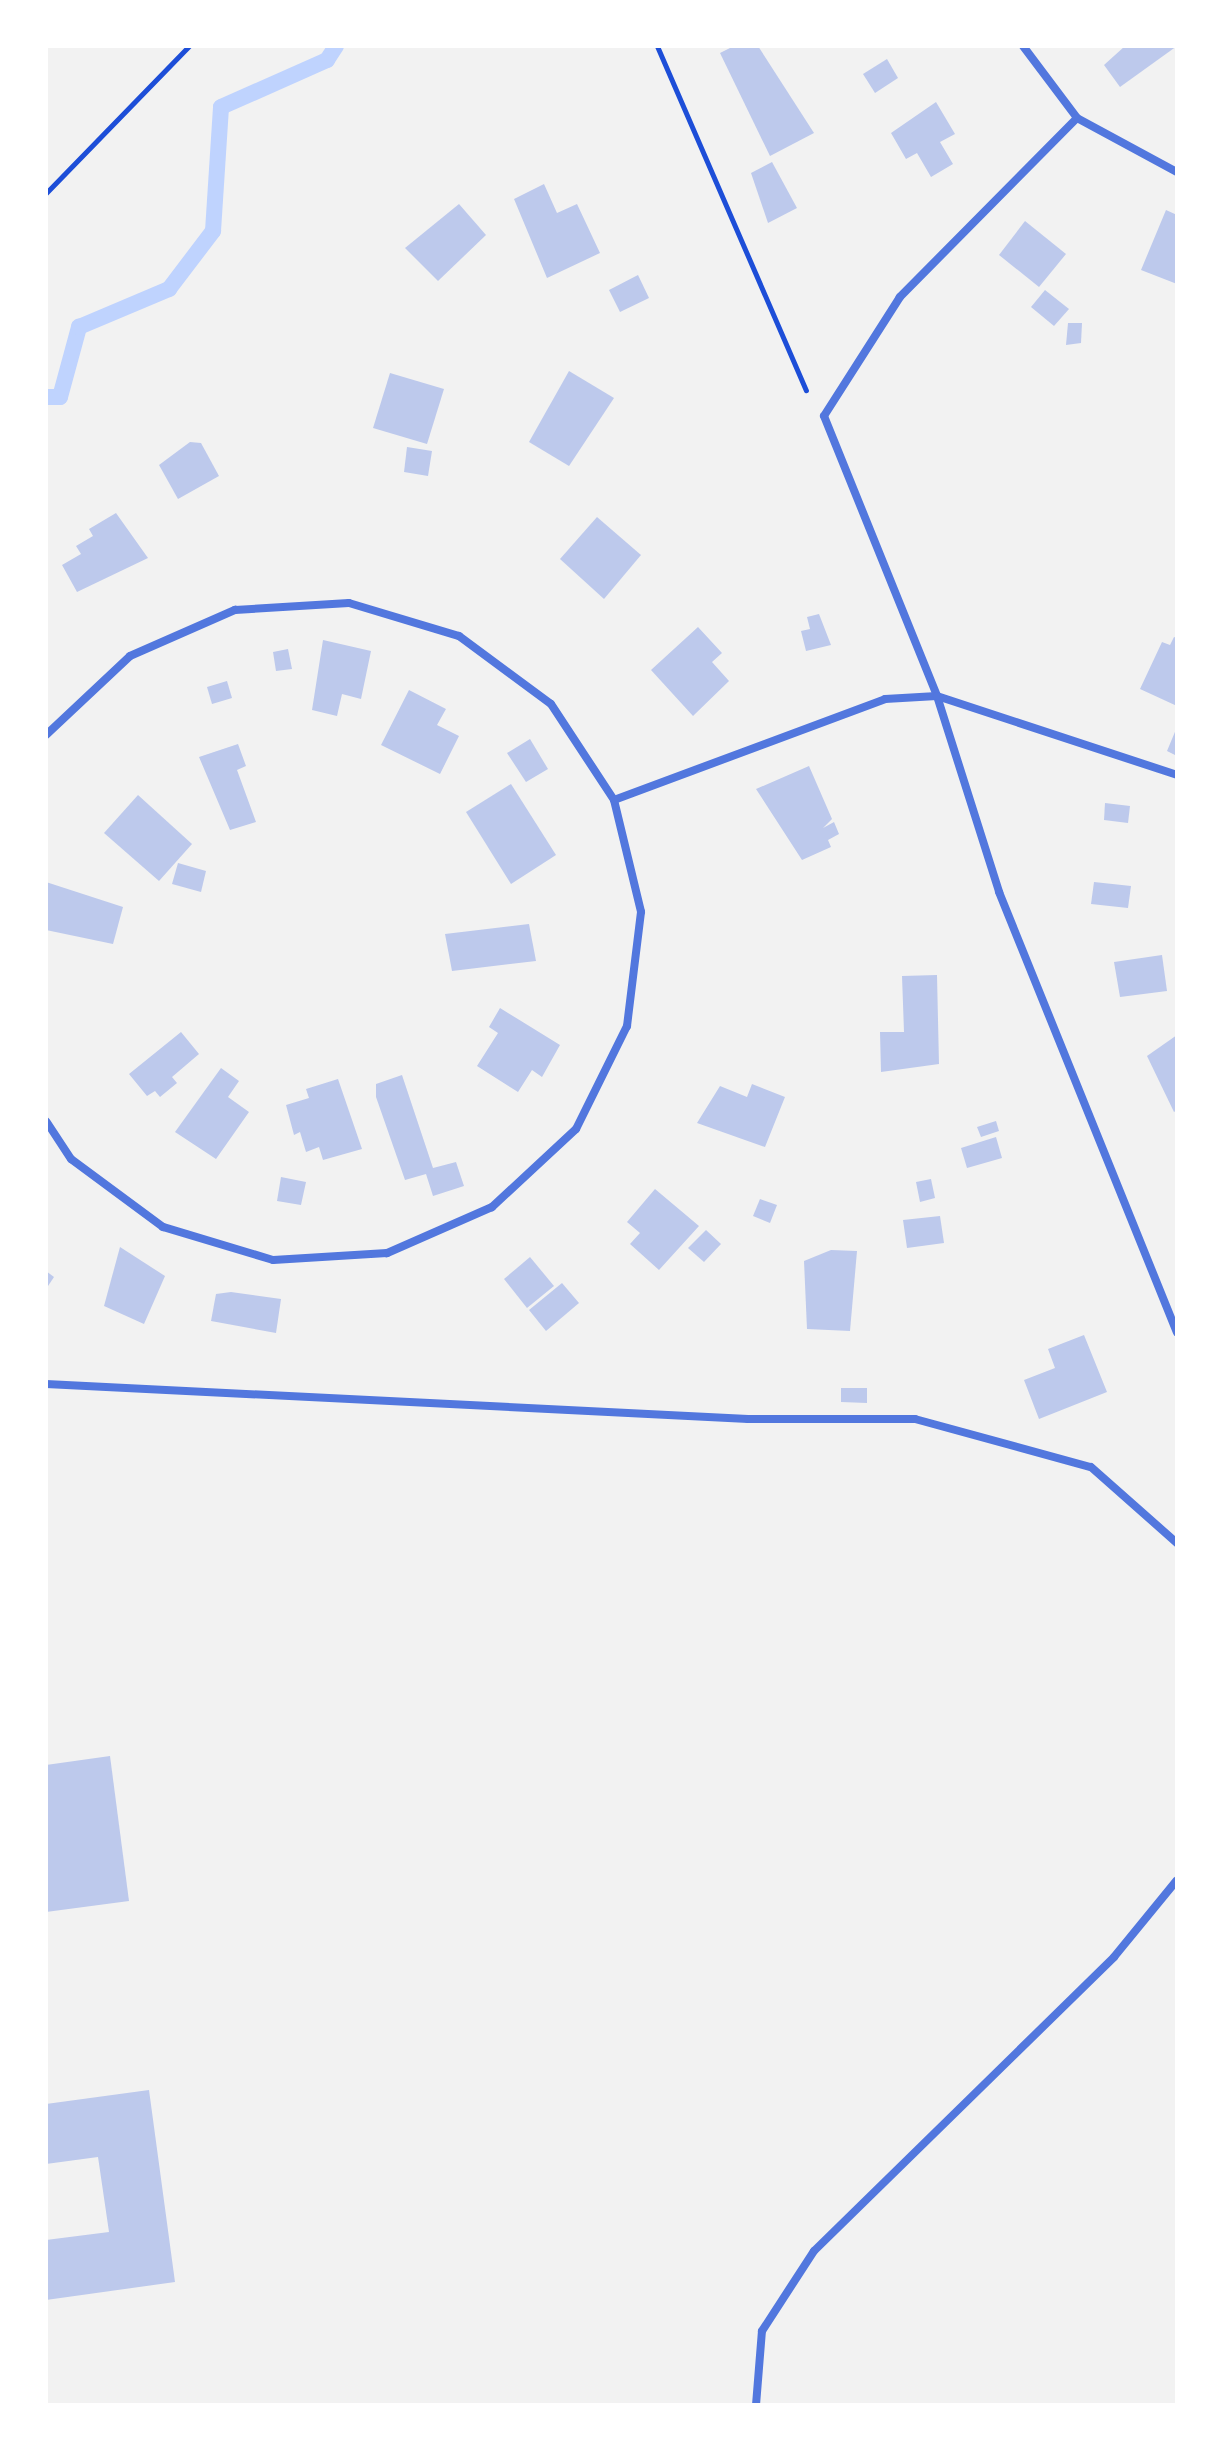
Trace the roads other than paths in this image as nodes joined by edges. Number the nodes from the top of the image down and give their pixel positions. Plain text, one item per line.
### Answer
1 (1023, 46) edge
2 (1077, 118) junction
3 (1177, 172) edge
4 (937, 696) junction
5 (46, 735) edge
6 (1177, 775) edge
7 (614, 800) junction
8 (46, 1121) edge
9 (1177, 1332) edge
10 (46, 1384) edge
11 (1177, 1543) edge
12 (1177, 1880) edge
13 (756, 2405) edge

1 - 2 street
2 - 3 street
2 - 4 street
4 - 6 street
4 - 7 street
4 - 9 street
5 - 7 street
7 - 8 street
10 - 11 street
12 - 13 street

